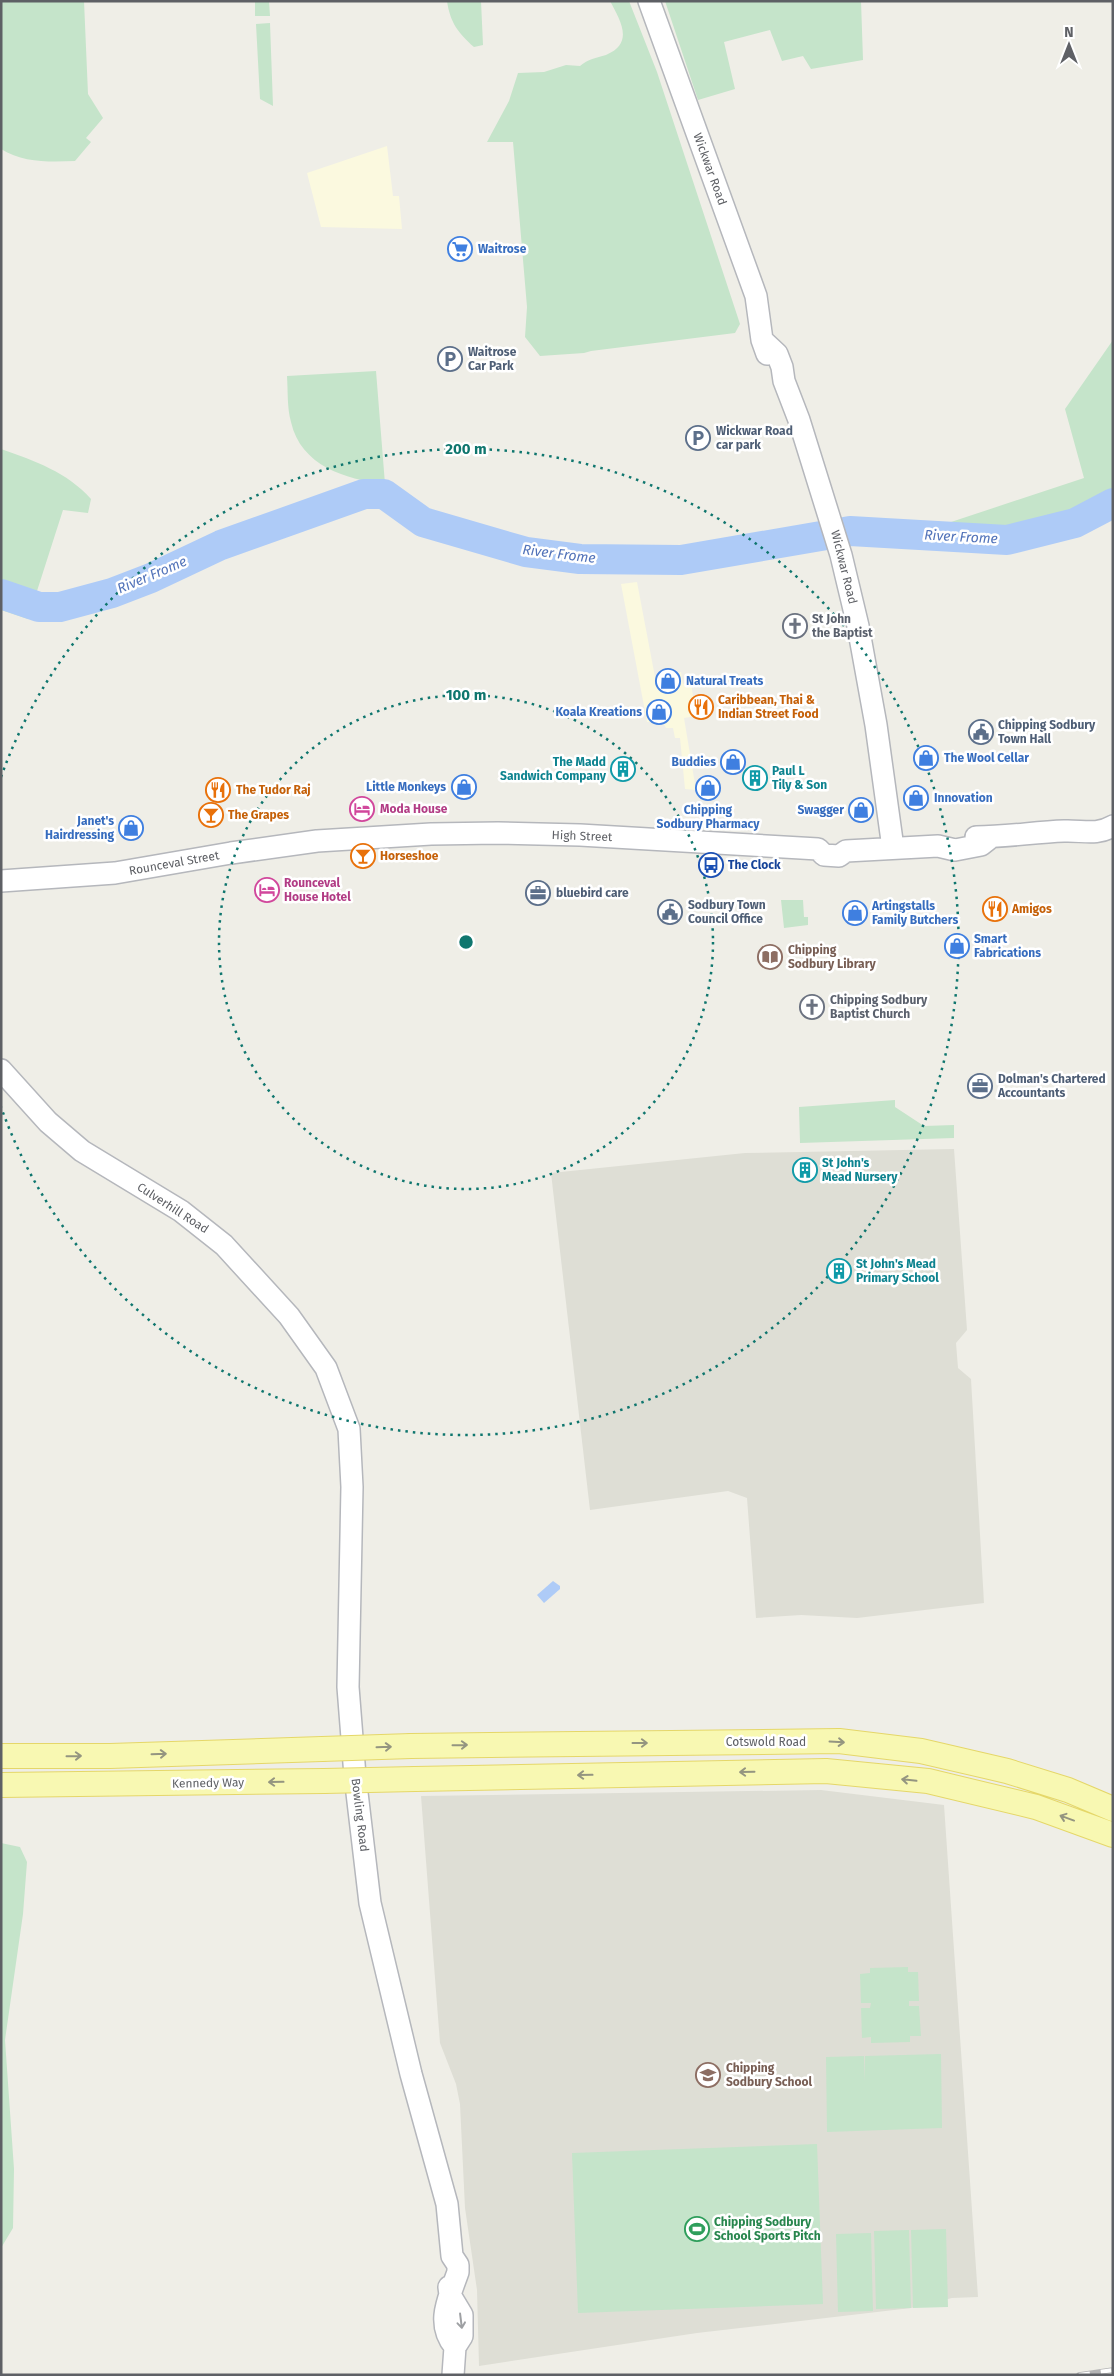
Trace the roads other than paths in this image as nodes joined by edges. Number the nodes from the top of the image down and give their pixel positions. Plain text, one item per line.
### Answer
1 (650, 1) edge
2 (1113, 818) edge
3 (1113, 826) edge
4 (1066, 830) junction
5 (346, 838) joint
6 (894, 848) junction
7 (1, 881) edge
8 (1, 1070) edge
9 (326, 1368) joint
10 (1, 1756) edge
11 (1007, 1771) junction
12 (1, 1785) edge
13 (1036, 1807) junction
14 (1113, 1809) edge
15 (1113, 1835) edge
16 (453, 2375) edge

1 - 6 main road, Wickwar Road
2 - 4 main road
3 - 4 main road
4 - 6 main road, High Street
5 - 6 main road, High Street
5 - 7 main road, Rounceval Street
8 - 9 main road, Culverhill Road
9 - 16 main road, Bowling Road
10 -> 11 main road, Cotswold Road, bridge
11 - 13 main road
11 - 14 main road, Cotswold Road
13 -> 12 main road, Kennedy Way, bridge
15 -> 13 main road

